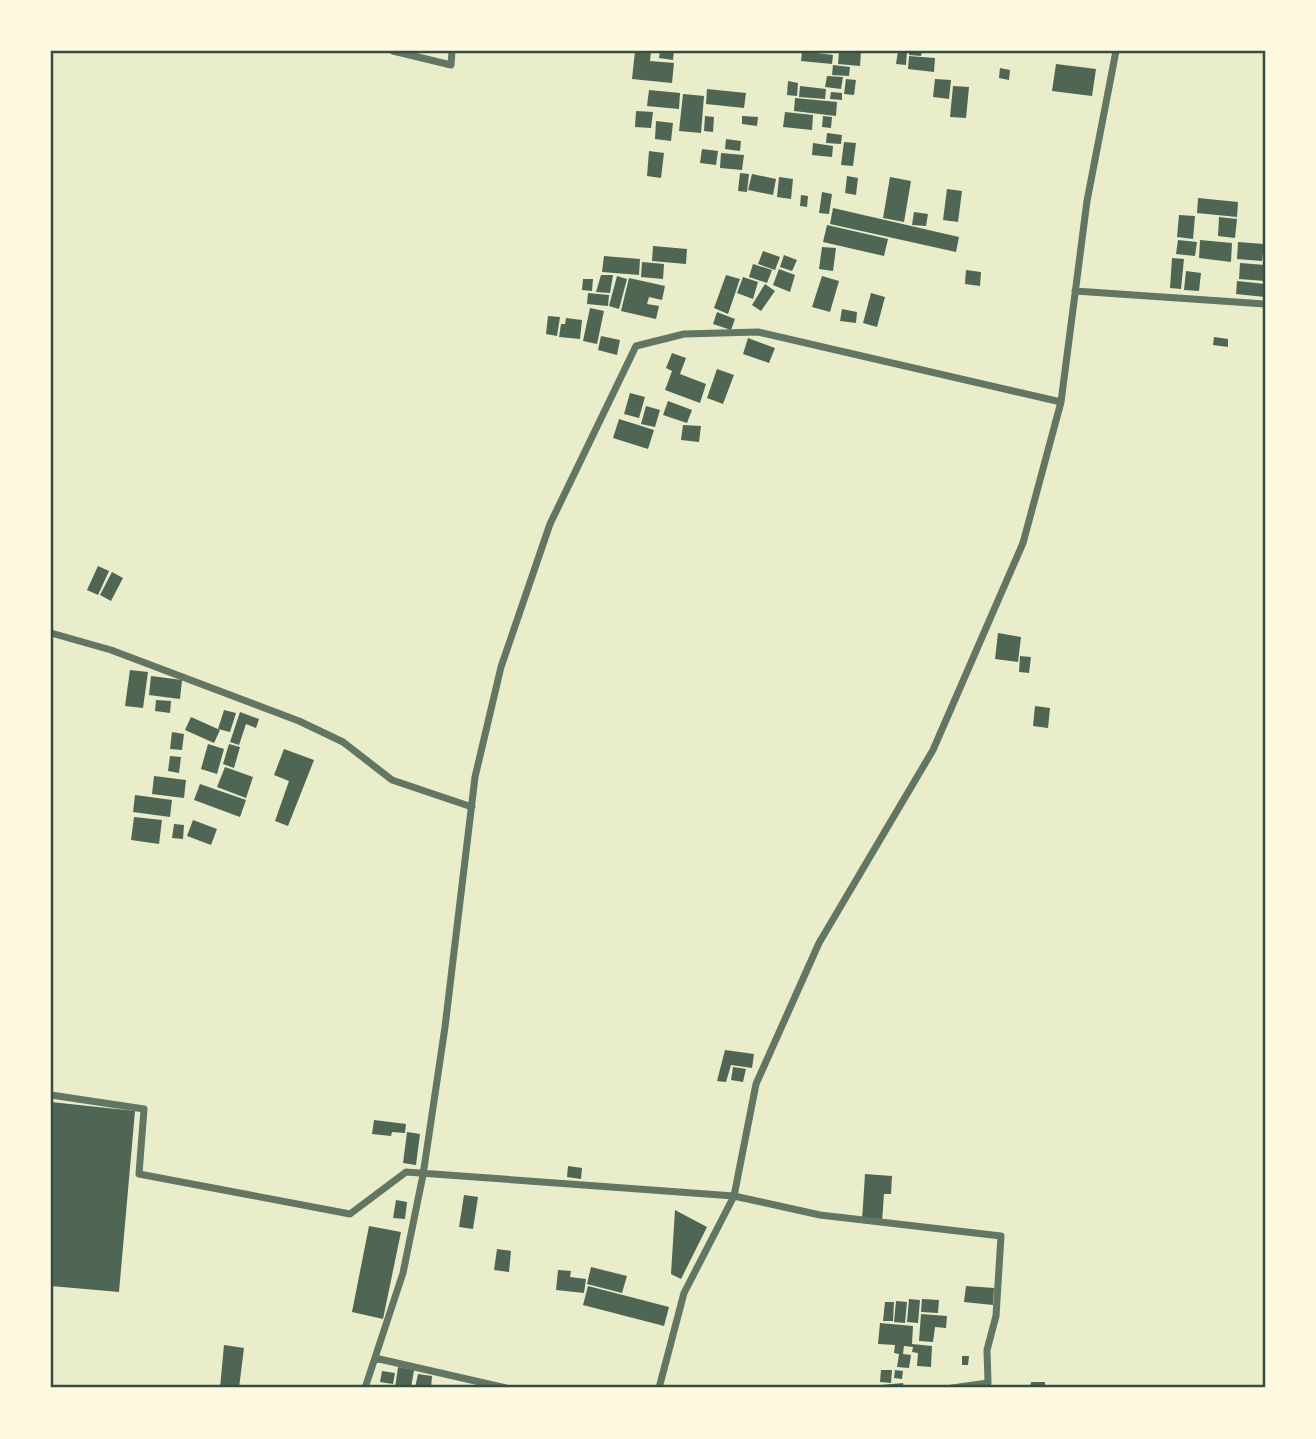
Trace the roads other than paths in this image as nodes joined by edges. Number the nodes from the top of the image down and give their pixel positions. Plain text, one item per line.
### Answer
1 (393, 51) edge
2 (452, 51) edge
3 (1116, 51) edge
4 (1075, 290) junction
5 (1265, 304) edge
6 (1061, 402) junction
7 (51, 633) edge
8 (472, 807) junction
9 (51, 1095) edge
10 (423, 1175) junction
11 (734, 1196) junction
12 (375, 1358) junction
13 (365, 1388) edge
14 (506, 1388) edge
15 (659, 1388) edge
16 (952, 1388) edge

1 - 2 street
3 - 4 street
4 - 5 street
4 - 6 street
6 - 8 street
6 - 11 street
7 - 8 street
8 - 10 street
9 - 10 street
10 - 11 street
10 - 12 street
11 - 15 street
11 - 16 street
12 - 13 street
12 - 14 street

